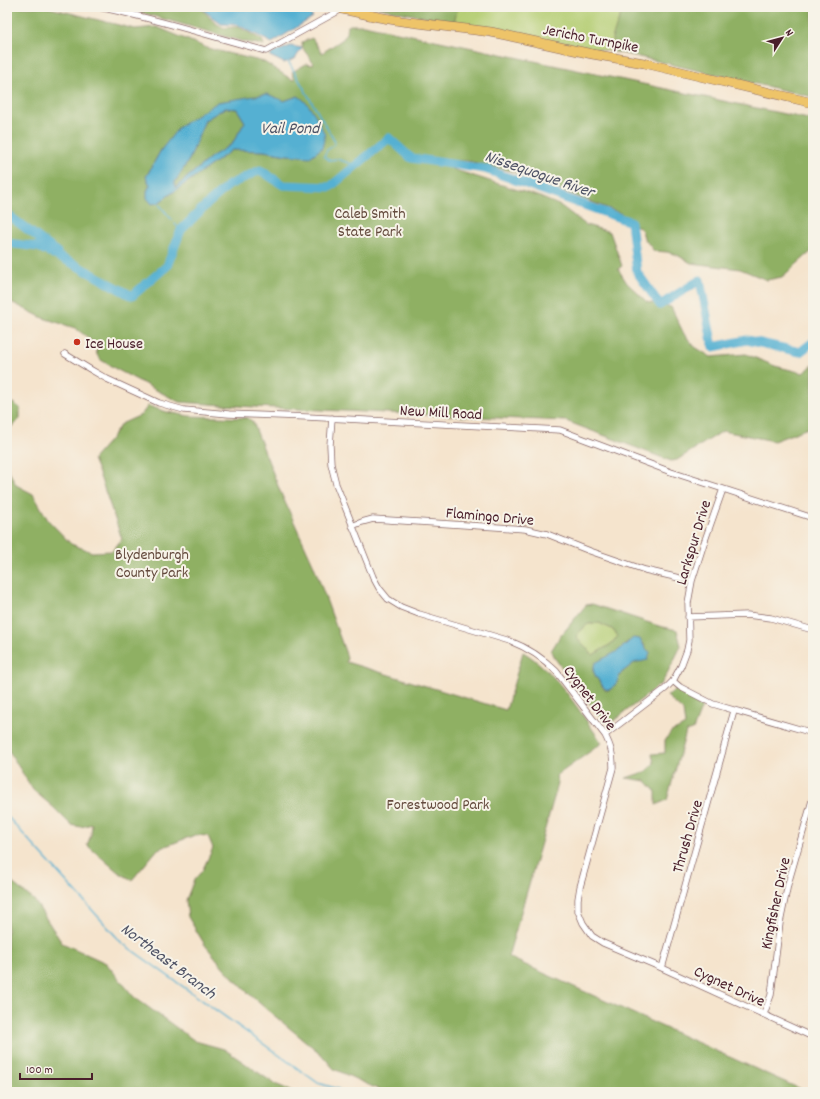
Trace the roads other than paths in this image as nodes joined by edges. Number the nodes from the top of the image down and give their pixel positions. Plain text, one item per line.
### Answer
1 (98, 7) edge
2 (340, 8) edge
3 (813, 103) edge
4 (65, 354) dead end
5 (332, 418) junction
6 (723, 489) junction
7 (813, 518) edge
8 (352, 526) junction
9 (692, 581) junction
10 (688, 617) junction
11 (813, 630) edge
12 (674, 681) junction
13 (734, 711) junction
14 (813, 733) edge
15 (604, 735) junction
16 (813, 797) edge
17 (662, 968) junction
18 (764, 1014) junction
19 (813, 1037) edge

1 - 2 street
2 - 3 main road, Jericho Turnpike
4 - 5 street, New Mill Road
5 - 6 street, New Mill Road
5 - 8 street, Cygnet Drive
6 - 7 street, New Mill Road
6 - 9 street, Larkspur Drive
8 - 9 street, Flamingo Drive
8 - 15 street, Cygnet Drive
9 - 10 street, Larkspur Drive
10 - 11 street
10 - 12 street, Larkspur Drive
12 - 13 street
12 - 15 street, Larkspur Drive
13 - 14 street
13 - 17 street, Thrush Drive
15 - 17 street, Cygnet Drive
16 - 18 street, Kingfisher Drive
17 - 18 street, Cygnet Drive
18 - 19 street, Cygnet Drive

